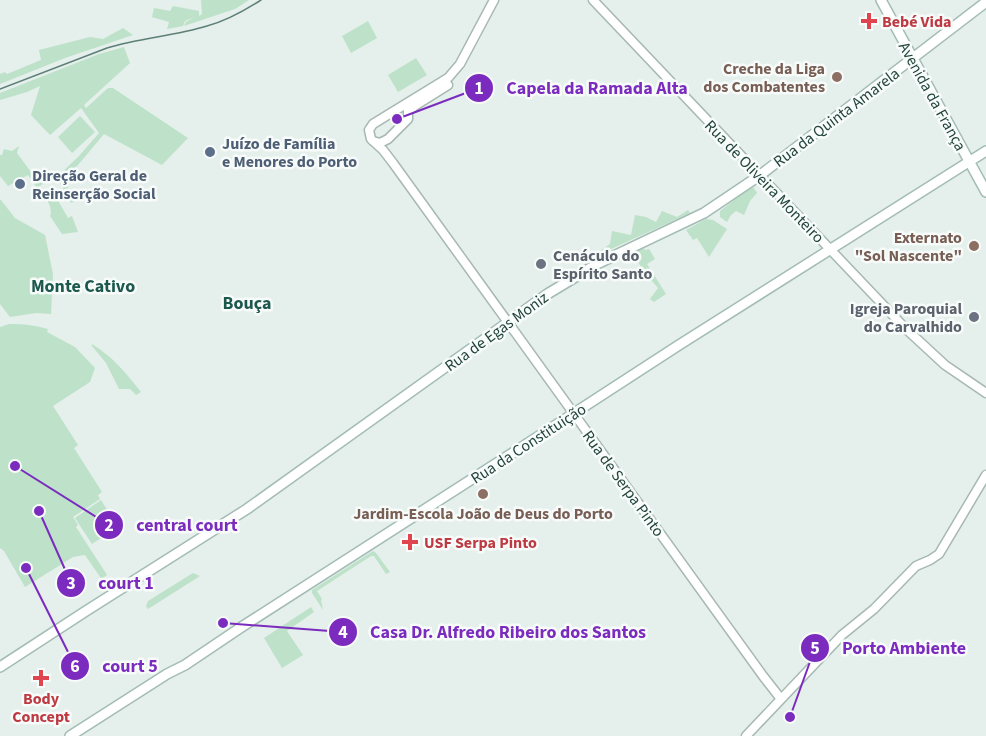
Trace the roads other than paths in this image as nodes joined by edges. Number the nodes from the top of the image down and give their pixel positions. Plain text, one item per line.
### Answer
1 (494, 0) edge
2 (592, 0) edge
3 (880, 0) edge
4 (986, 2) edge
5 (912, 58) junction
6 (460, 64) junction
7 (399, 107) junction
8 (408, 111) junction
9 (387, 140) junction
10 (373, 141) junction
11 (383, 150) junction
12 (986, 151) edge
13 (969, 162) junction
14 (759, 176) junction
15 (986, 192) edge
16 (830, 249) junction
17 (507, 322) junction
18 (986, 393) edge
19 (574, 414) junction
20 (986, 475) edge
21 (0, 667) edge
22 (781, 699) junction
23 (70, 736) edge
24 (746, 736) edge

1 - 6 street
2 - 14 street, Rua de Oliveira Monteiro
3 - 5 main road, Avenida da França
4 - 5 main road, Rua da Quinta Amarela
5 - 13 main road, Avenida da França
5 - 14 main road, Rua da Quinta Amarela
6 - 7 street
6 - 8 street
7 - 8 street
7 - 10 street
8 - 9 street
9 - 10 street
9 - 11 street
10 - 11 street, Rua de Serpa Pinto
11 - 17 street, Rua de Serpa Pinto
12 - 13 main road, Rua da Constituição
13 - 15 main road, Avenida da França
13 - 16 main road, Rua da Constituição
14 - 16 street, Rua de Oliveira Monteiro
14 - 17 main road, Rua de Egas Moniz
16 - 18 street, Rua de Oliveira Monteiro
16 - 19 main road, Rua da Constituição
17 - 19 street, Rua de Serpa Pinto
17 - 21 main road, Rua de Egas Moniz
19 - 22 street, Rua de Serpa Pinto
19 - 23 main road, Rua da Constituição
20 - 22 street
22 - 24 street

